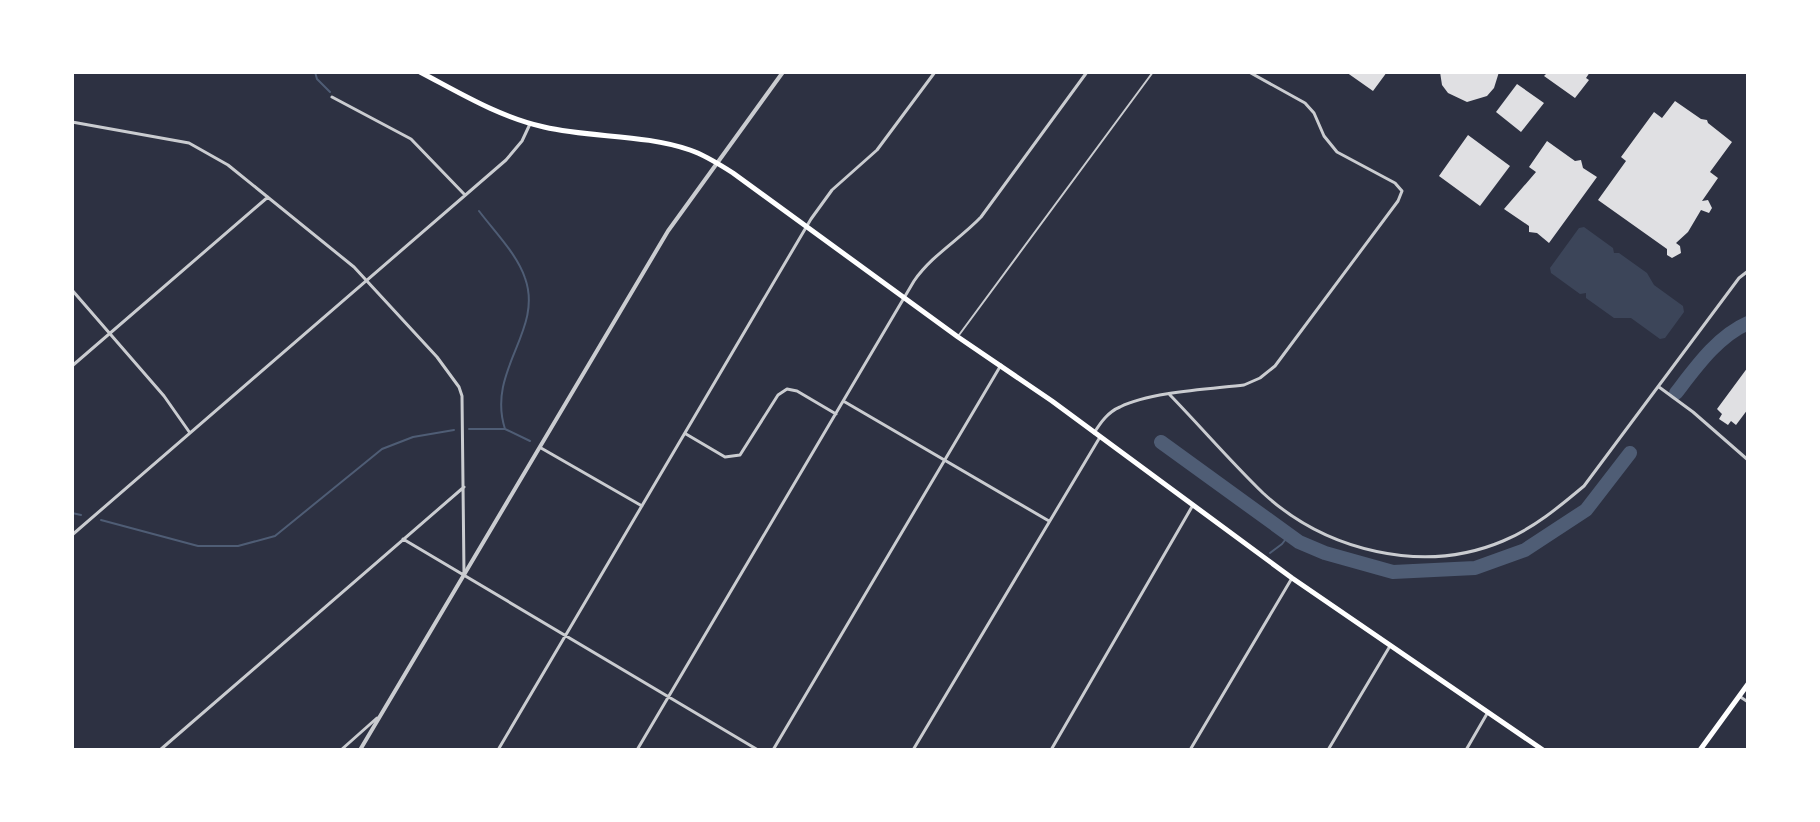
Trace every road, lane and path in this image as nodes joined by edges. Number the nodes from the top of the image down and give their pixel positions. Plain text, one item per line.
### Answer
1 (420, 72) edge
2 (783, 72) edge
3 (935, 72) edge
4 (1087, 72) edge
5 (1153, 72) edge
6 (1249, 72) edge
7 (332, 97) dead end
8 (72, 122) edge
9 (530, 124) junction
10 (717, 163) junction
11 (465, 195) junction
12 (268, 197) junction
13 (806, 226) junction
14 (1748, 271) edge
15 (368, 281) junction
16 (72, 290) edge
17 (904, 297) junction
18 (110, 334) junction
19 (958, 337) junction
20 (1001, 365) junction
21 (72, 366) edge
22 (1659, 387) junction
23 (1170, 395) junction
24 (844, 401) junction
25 (836, 414) junction
26 (190, 433) junction
27 (686, 434) junction
28 (1097, 435) junction
29 (539, 447) junction
30 (946, 460) junction
31 (1748, 460) edge
32 (464, 487) junction
33 (1193, 505) junction
34 (642, 506) junction
35 (1049, 521) junction
36 (72, 535) edge
37 (403, 539) junction
38 (464, 574) junction
39 (1292, 578) junction
40 (565, 636) junction
41 (1390, 646) junction
42 (1748, 684) edge
43 (669, 695) junction
44 (1739, 696) junction
45 (1748, 702) edge
46 (1488, 712) junction
47 (380, 716) junction
48 (160, 750) edge
49 (341, 750) edge
50 (360, 750) edge
51 (498, 750) edge
52 (637, 750) edge
53 (758, 750) edge
54 (773, 750) edge
55 (913, 750) edge
56 (1051, 750) edge
57 (1190, 750) edge
58 (1328, 750) edge
59 (1466, 750) edge
60 (1543, 750) edge
61 (1700, 750) edge

1 - 9 main road
2 - 10 street
3 - 13 street
4 - 17 street
5 - 19 lane
6 - 23 street
7 - 11 street
8 - 12 street
9 - 10 main road
9 - 11 street
10 - 13 main road
10 - 29 street
11 - 15 street
12 - 15 street
12 - 18 street
13 - 17 main road
13 - 27 street
14 - 22 street
15 - 26 street
15 - 32 street
16 - 18 street
17 - 19 main road
17 - 24 street
18 - 21 street
18 - 26 street
19 - 20 main road
20 - 28 main road
20 - 30 street
22 - 23 street
22 - 31 street
23 - 28 street
24 - 25 street
24 - 30 street
25 - 27 street
25 - 43 street
26 - 36 street
27 - 34 street
28 - 33 main road
28 - 35 street
29 - 34 street
29 - 38 street
30 - 35 street
30 - 54 street
32 - 37 street
32 - 38 street
33 - 39 main road
33 - 56 street
34 - 40 street
35 - 55 street
37 - 38 street
37 - 48 street
38 - 40 street
38 - 47 street
39 - 41 main road
39 - 57 street
40 - 43 street
40 - 51 street
41 - 46 main road
41 - 58 street
42 - 44 main road
43 - 52 street
43 - 53 street
44 - 45 street
44 - 61 main road
46 - 59 street
46 - 60 main road
47 - 49 street
47 - 50 street

